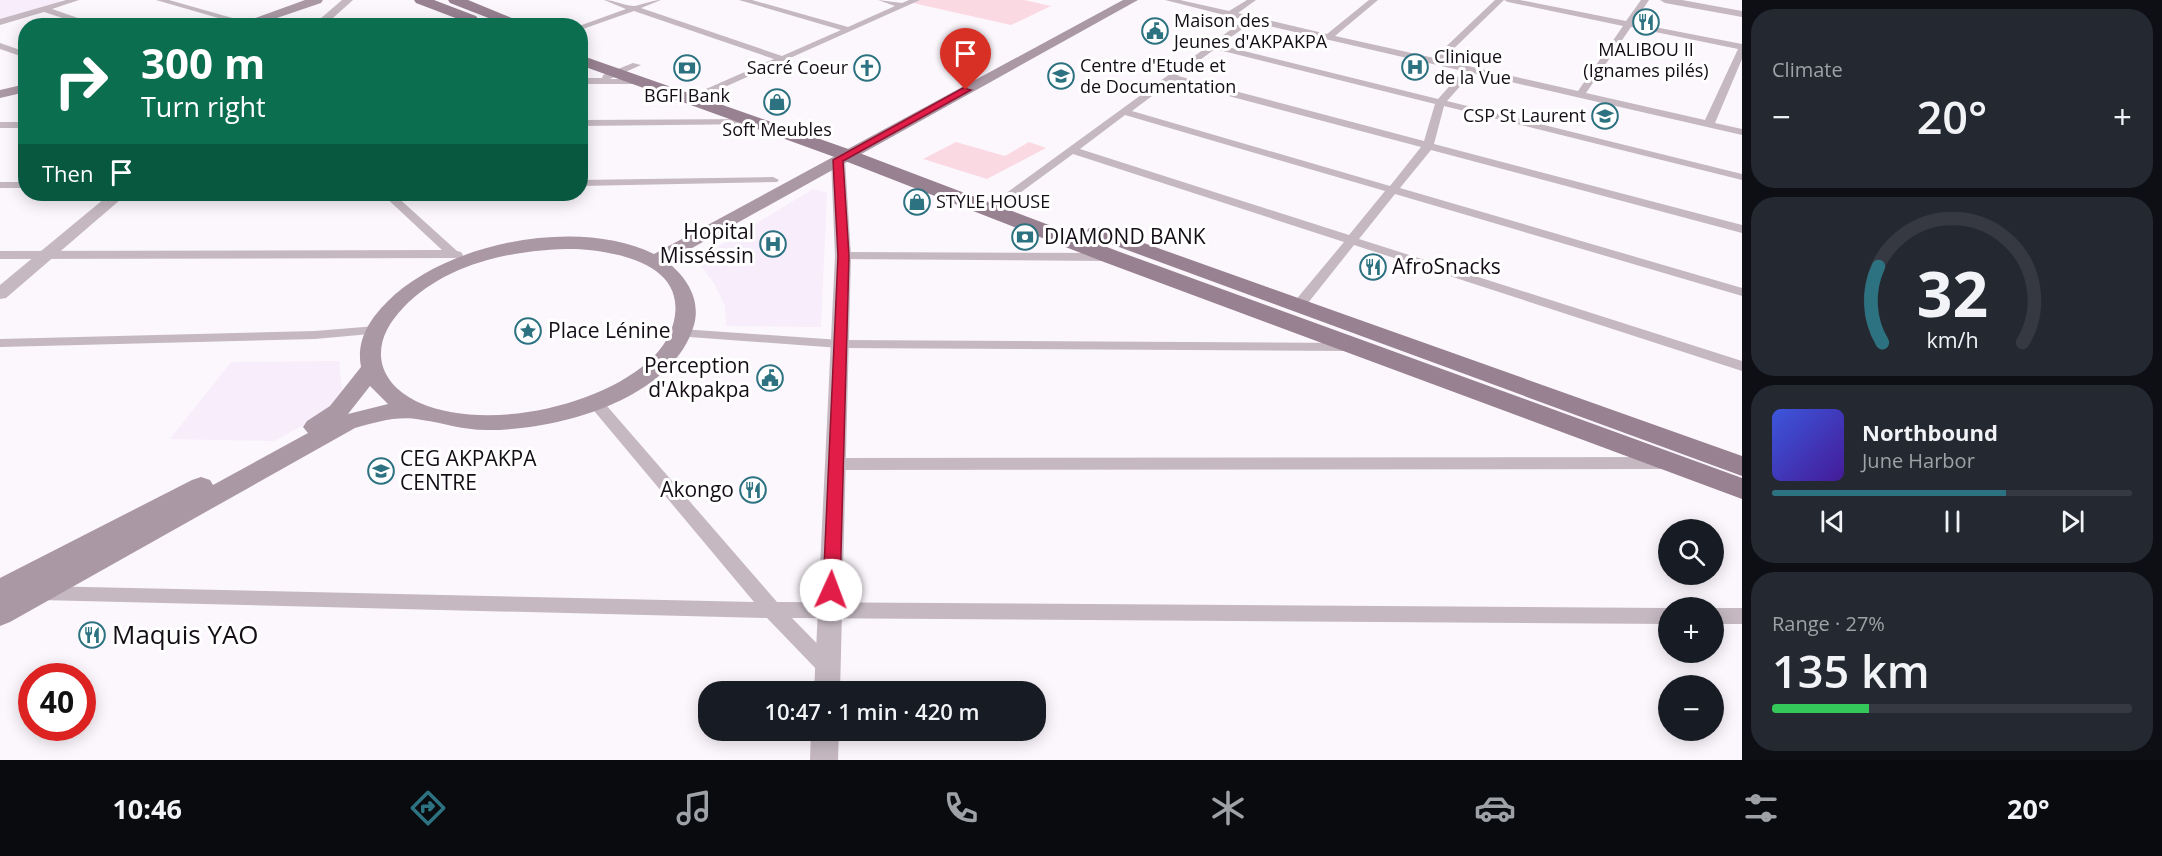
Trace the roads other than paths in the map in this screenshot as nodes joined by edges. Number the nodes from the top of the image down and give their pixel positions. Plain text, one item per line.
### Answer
1 (75, 0) edge
2 (160, 0) edge
3 (348, 0) edge
4 (421, 0) edge
5 (455, 0) edge
6 (608, 0) edge
7 (657, 0) edge
8 (743, 0) edge
9 (882, 0) edge
10 (916, 0) edge
11 (1113, 0) edge
12 (1132, 0) edge
13 (1169, 0) edge
14 (1252, 0) edge
15 (1374, 0) edge
16 (1500, 0) edge
17 (1509, 0) edge
18 (1645, 0) edge
19 (1665, 0) edge
20 (1689, 0) edge
21 (309, 1) edge
22 (904, 6) junction
23 (43, 9) junction
24 (634, 9) junction
25 (1742, 12) edge
26 (1231, 14) junction
27 (72, 18) edge
28 (222, 18) edge
29 (259, 18) edge
30 (327, 18) edge
31 (468, 18) edge
32 (503, 18) edge
33 (1250, 19) junction
34 (0, 22) edge
35 (1628, 24) junction
36 (588, 25) edge
37 (847, 29) junction
38 (1328, 37) junction
39 (0, 46) edge
40 (1213, 46) junction
41 (1742, 48) edge
42 (18, 52) edge
43 (588, 52) edge
44 (780, 58) junction
45 (1436, 61) junction
46 (588, 63) edge
47 (1469, 69) junction
48 (622, 75) junction
49 (1173, 78) junction
50 (588, 80) edge
51 (18, 90) edge
52 (709, 91) junction
53 (0, 93) edge
54 (1580, 94) junction
55 (1441, 101) junction
56 (1125, 112) junction
57 (756, 122) junction
58 (588, 123) edge
59 (1709, 124) junction
60 (0, 125) edge
61 (18, 125) edge
62 (1742, 132) edge
63 (1428, 146) junction
64 (845, 150) junction
65 (1072, 150) junction
66 (1742, 177) edge
67 (773, 180) junction
68 (588, 183) edge
69 (0, 185) edge
70 (18, 185) edge
71 (1393, 190) junction
72 (1005, 199) junction
73 (111, 201) edge
74 (396, 201) edge
75 (1742, 229) edge
76 (1351, 240) junction
77 (0, 255) edge
78 (46, 255) junction
79 (462, 256) junction
80 (843, 256) junction
81 (1112, 257) junction
82 (645, 258) junction
83 (1742, 291) edge
84 (0, 294) edge
85 (1299, 305) junction
86 (376, 330) junction
87 (681, 333) junction
88 (0, 343) edge
89 (840, 344) junction
90 (1358, 347) junction
91 (1742, 366) edge
92 (372, 368) junction
93 (595, 402) junction
94 (422, 412) junction
95 (1672, 463) junction
96 (837, 464) junction
97 (1742, 466) edge
98 (1742, 489) edge
99 (0, 591) edge
100 (40, 593) junction
101 (772, 610) junction
102 (830, 611) junction
103 (0, 615) edge
104 (1658, 616) edge
105 (1724, 616) edge
106 (1742, 616) edge
107 (828, 667) junction
108 (827, 681) edge
109 (825, 741) edge
110 (824, 760) edge

1 - 23 street
2 - 28 street
3 - 30 street
4 - 31 main road
5 - 32 main road
6 - 24 street
7 - 24 street
8 - 37 street
9 - 22 street
10 - 22 street
11 - 64 main road
12 - 64 main road
13 - 26 street
14 - 26 street
15 - 38 street
16 - 45 street
17 - 35 street
18 - 35 street
19 - 25 street
20 - 25 street
21 - 29 main road
22 - 37 street
23 - 27 street
23 - 34 street
24 - 36 street
24 - 44 street
26 - 33 street
33 - 38 street
33 - 40 street
35 - 41 street
35 - 54 street
37 - 44 street
38 - 45 street
39 - 42 street
40 - 49 street
40 - 55 street
41 - 59 street
43 - 48 main road
44 - 52 street
45 - 47 street
46 - 48 main road
47 - 54 street
47 - 55 street
48 - 50 street
48 - 52 main road
48 - 57 main road
49 - 56 street
49 - 63 street
51 - 53 main road
52 - 64 main road
54 - 59 street
55 - 63 street
55 - 66 street
56 - 65 street
56 - 71 street
57 - 58 street
57 - 64 main road
59 - 62 street
60 - 61 street
63 - 71 street
63 - 75 street
64 - 67 main road
64 - 72 main road
64 - 80 street
64 - 81 main road
64 - 82 main road
65 - 72 street
65 - 76 street
67 - 68 street
67 - 82 main road
69 - 70 street
71 - 76 street
71 - 83 street
72 - 85 main road
73 - 78 street
74 - 79 street
76 - 85 street
76 - 91 street
77 - 78 street
78 - 79 street
78 - 84 street
79 - 82 main road
79 - 86 main road
80 - 81 street
80 - 89 street
81 - 90 main road
82 - 87 main road
85 - 97 main road
86 - 88 street
86 - 92 main road
87 - 89 street
87 - 93 main road
89 - 90 street
89 - 96 street
90 - 95 main road
92 - 94 main road
92 - 99 main road
93 - 94 main road
93 - 101 street
94 - 100 main road
95 - 96 street
95 - 98 main road
96 - 102 street
100 - 101 street
100 - 103 main road
101 - 102 street
101 - 107 street
102 - 104 street
102 - 107 street
105 - 106 street
107 - 108 street
109 - 110 street

